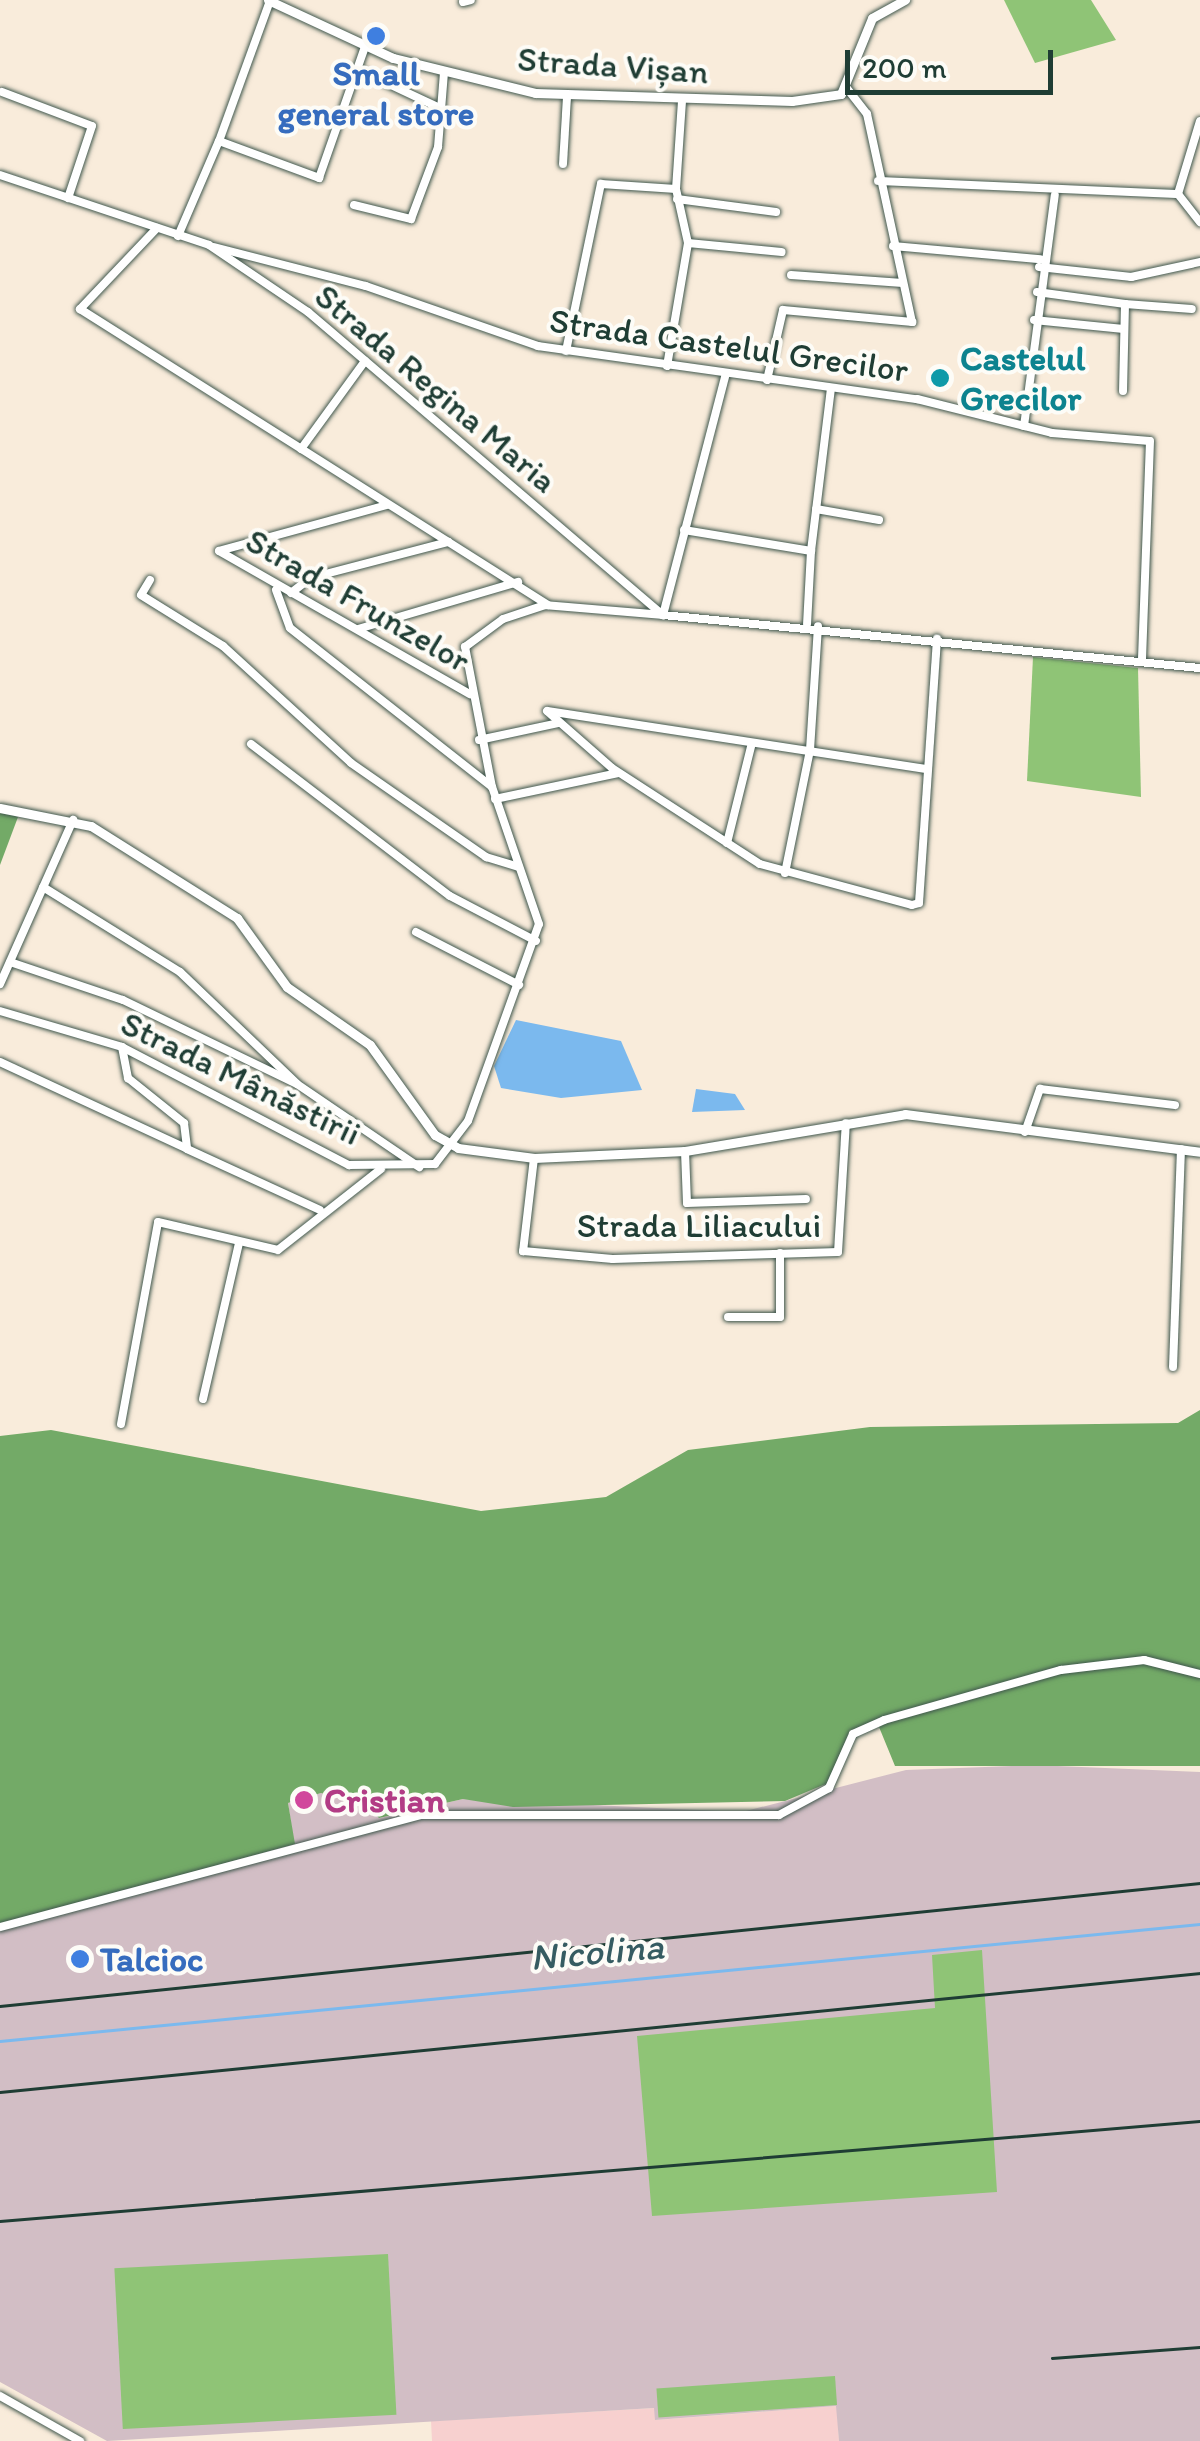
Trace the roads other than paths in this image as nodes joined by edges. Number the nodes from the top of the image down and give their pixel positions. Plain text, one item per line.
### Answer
1 (269, 0) edge
2 (905, 0) edge
3 (889, 2) edge
4 (365, 47) junction
5 (359, 70) junction
6 (444, 72) junction
7 (846, 88) junction
8 (2, 92) edge
9 (567, 96) junction
10 (682, 100) junction
11 (442, 109) junction
12 (1200, 121) edge
13 (219, 140) junction
14 (562, 164) dead end
15 (0, 175) edge
16 (878, 181) junction
17 (677, 194) junction
18 (1178, 194) junction
19 (1054, 195) junction
20 (68, 198) junction
21 (354, 205) dead end
22 (776, 212) dead end
23 (1200, 222) edge
24 (157, 228) junction
25 (178, 236) junction
26 (688, 243) junction
27 (209, 246) junction
28 (893, 246) junction
29 (782, 252) dead end
30 (1200, 262) edge
31 (1040, 263) junction
32 (792, 274) dead end
33 (903, 283) junction
34 (1037, 292) junction
35 (1124, 304) junction
36 (1192, 309) dead end
37 (1034, 320) junction
38 (1124, 328) junction
39 (566, 352) junction
40 (365, 361) junction
41 (667, 366) junction
42 (726, 374) junction
43 (767, 380) junction
44 (831, 388) junction
45 (1123, 392) dead end
46 (1024, 426) junction
47 (301, 450) junction
48 (388, 505) junction
49 (816, 509) junction
50 (879, 520) dead end
51 (684, 530) junction
52 (448, 542) junction
53 (811, 551) junction
54 (150, 580) dead end
55 (518, 582) junction
56 (276, 590) junction
57 (291, 593) junction
58 (548, 605) junction
59 (663, 616) junction
60 (807, 624) junction
61 (818, 626) junction
62 (358, 629) junction
63 (937, 639) junction
64 (1142, 662) junction
65 (1200, 668) edge
66 (470, 694) junction
67 (560, 722) junction
68 (479, 740) junction
69 (752, 743) junction
70 (250, 744) dead end
71 (810, 750) junction
72 (926, 769) junction
73 (619, 772) junction
74 (492, 787) junction
75 (495, 799) junction
76 (0, 808) edge
77 (73, 820) junction
78 (727, 843) junction
79 (520, 867) junction
80 (784, 872) junction
81 (43, 887) junction
82 (416, 932) dead end
83 (536, 940) junction
84 (10, 962) junction
85 (0, 984) edge
86 (519, 986) junction
87 (0, 1011) edge
88 (122, 1047) junction
89 (0, 1062) edge
90 (297, 1084) junction
91 (1175, 1106) dead end
92 (846, 1123) junction
93 (1025, 1132) junction
94 (453, 1146) junction
95 (188, 1149) junction
96 (1181, 1149) junction
97 (686, 1151) junction
98 (1200, 1152) edge
99 (534, 1158) junction
100 (349, 1165) junction
101 (419, 1167) junction
102 (381, 1169) junction
103 (351, 1185) junction
104 (806, 1200) dead end
105 (320, 1210) junction
106 (240, 1243) junction
107 (780, 1253) junction
108 (728, 1317) dead end
109 (1174, 1367) dead end
110 (204, 1398) dead end
111 (121, 1424) dead end
112 (1200, 1674) edge
113 (0, 1927) edge
114 (0, 2396) edge
115 (80, 2441) edge

1 - 4 street, Strada Vișan
1 - 13 street
2 - 3 street
3 - 7 street
4 - 5 street
4 - 6 street, Strada Vișan
5 - 11 street
5 - 13 street
6 - 9 street, Strada Vișan
6 - 11 street
7 - 10 street, Strada Vișan
7 - 16 street
8 - 20 street
9 - 10 street, Strada Vișan
9 - 14 street
10 - 17 street
11 - 21 street
12 - 18 street
13 - 25 street
15 - 20 street, Strada Regina Maria
16 - 19 street
16 - 28 street
17 - 22 street
17 - 26 street
17 - 39 street
18 - 19 street
18 - 23 street
19 - 31 street
20 - 24 street, Strada Regina Maria
24 - 25 street, Strada Regina Maria
24 - 47 street
25 - 27 street, Strada Regina Maria
26 - 29 street
26 - 41 street
27 - 39 street, Strada Castelul Grecilor
27 - 40 street, Strada Regina Maria
28 - 31 street
28 - 33 street
30 - 31 street
31 - 34 street
32 - 33 street
33 - 43 street
34 - 35 street
34 - 37 street
35 - 36 street
35 - 38 street
37 - 38 street
37 - 46 street
38 - 45 street
39 - 41 street, Strada Castelul Grecilor
40 - 47 street
40 - 59 street, Strada Regina Maria
41 - 42 street, Strada Castelul Grecilor
42 - 43 street, Strada Castelul Grecilor
42 - 51 street
43 - 44 street, Strada Castelul Grecilor
44 - 46 street, Strada Castelul Grecilor
44 - 49 street
46 - 64 street, Strada Castelul Grecilor
47 - 48 street
48 - 52 street
48 - 56 street, Strada Frunzelor
49 - 50 street
49 - 53 street
51 - 53 street
51 - 59 street
52 - 55 street
52 - 57 street
53 - 60 street
54 - 79 street
55 - 58 street
55 - 62 street
56 - 57 street, Strada Frunzelor
56 - 74 street
57 - 62 street, Strada Frunzelor
58 - 59 street
58 - 66 street
59 - 60 street
60 - 61 street
61 - 63 street
61 - 71 street
62 - 66 street, Strada Frunzelor
63 - 64 street
63 - 72 street
64 - 65 street
66 - 68 street
67 - 68 street
67 - 69 street
67 - 73 street
68 - 74 street
69 - 71 street
69 - 78 street
70 - 83 street
71 - 72 street
71 - 80 street
72 - 80 street
73 - 75 street
73 - 78 street
74 - 75 street
75 - 79 street
76 - 77 street
77 - 81 street
77 - 94 street
78 - 80 street
79 - 83 street
81 - 84 street
81 - 90 street
82 - 86 street
83 - 86 street
84 - 85 street
84 - 90 street
86 - 94 street
87 - 88 street, Strada Mânăstirii
88 - 95 street
88 - 100 street, Strada Mânăstirii
89 - 95 street
90 - 101 street
91 - 93 street
92 - 93 street
92 - 97 street
92 - 107 street, Strada Liliacului
93 - 96 street
94 - 99 street
94 - 101 street, Strada Mânăstirii
95 - 105 street
96 - 98 street
96 - 109 street
97 - 99 street
97 - 104 street
99 - 107 street, Strada Liliacului
100 - 102 street, Strada Mânăstirii
100 - 103 street
101 - 102 street, Strada Mânăstirii
102 - 103 street
103 - 105 street
105 - 106 street
106 - 110 street
106 - 111 street
107 - 108 street
112 - 113 street
114 - 115 street

